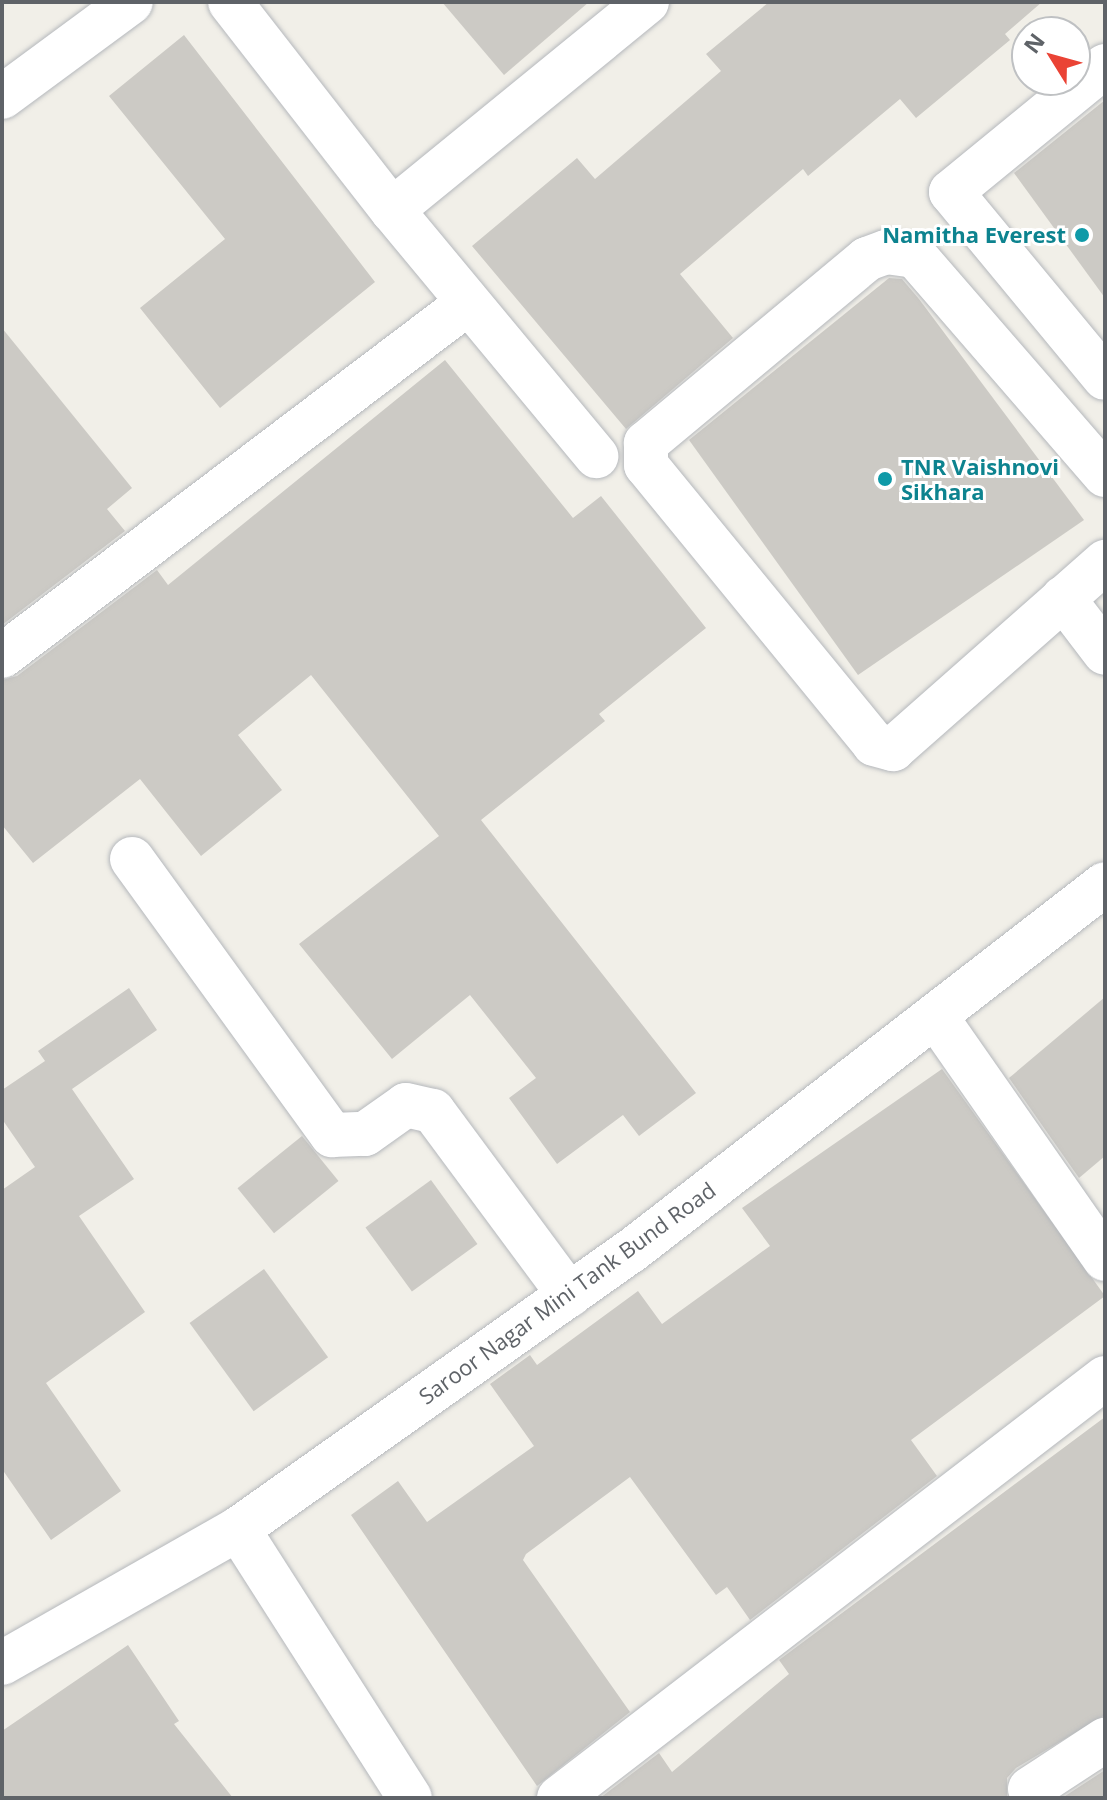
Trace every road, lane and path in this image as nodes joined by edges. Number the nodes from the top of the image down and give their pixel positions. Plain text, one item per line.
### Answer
1 (131, 2) edge
2 (230, 2) edge
3 (647, 2) edge
4 (1105, 66) edge
5 (2, 97) edge
6 (392, 210) junction
7 (468, 303) junction
8 (1105, 378) edge
9 (596, 456) dead end
10 (1105, 475) edge
11 (1105, 562) edge
12 (1063, 598) junction
13 (1105, 653) edge
14 (2, 656) edge
15 (132, 859) dead end
16 (1105, 884) edge
17 (936, 1017) junction
18 (1105, 1259) edge
19 (569, 1295) junction
20 (1105, 1378) edge
21 (238, 1529) junction
22 (2, 1663) edge
23 (1105, 1740) edge
24 (1030, 1789) dead end
25 (410, 1798) edge
26 (559, 1798) edge

1 - 5 street
2 - 6 street
3 - 6 street
4 - 8 street
6 - 7 street
7 - 9 street
7 - 14 street
10 - 12 street
11 - 12 street
12 - 13 street
15 - 19 street
16 - 17 street, Saroor Nagar Mini Tank Bund Road
17 - 18 street
17 - 19 street, Saroor Nagar Mini Tank Bund Road
19 - 21 street, Saroor Nagar Mini Tank Bund Road
20 - 26 street
21 - 22 street, Saroor Nagar Mini Tank Bund Road
21 - 25 street
23 - 24 street

